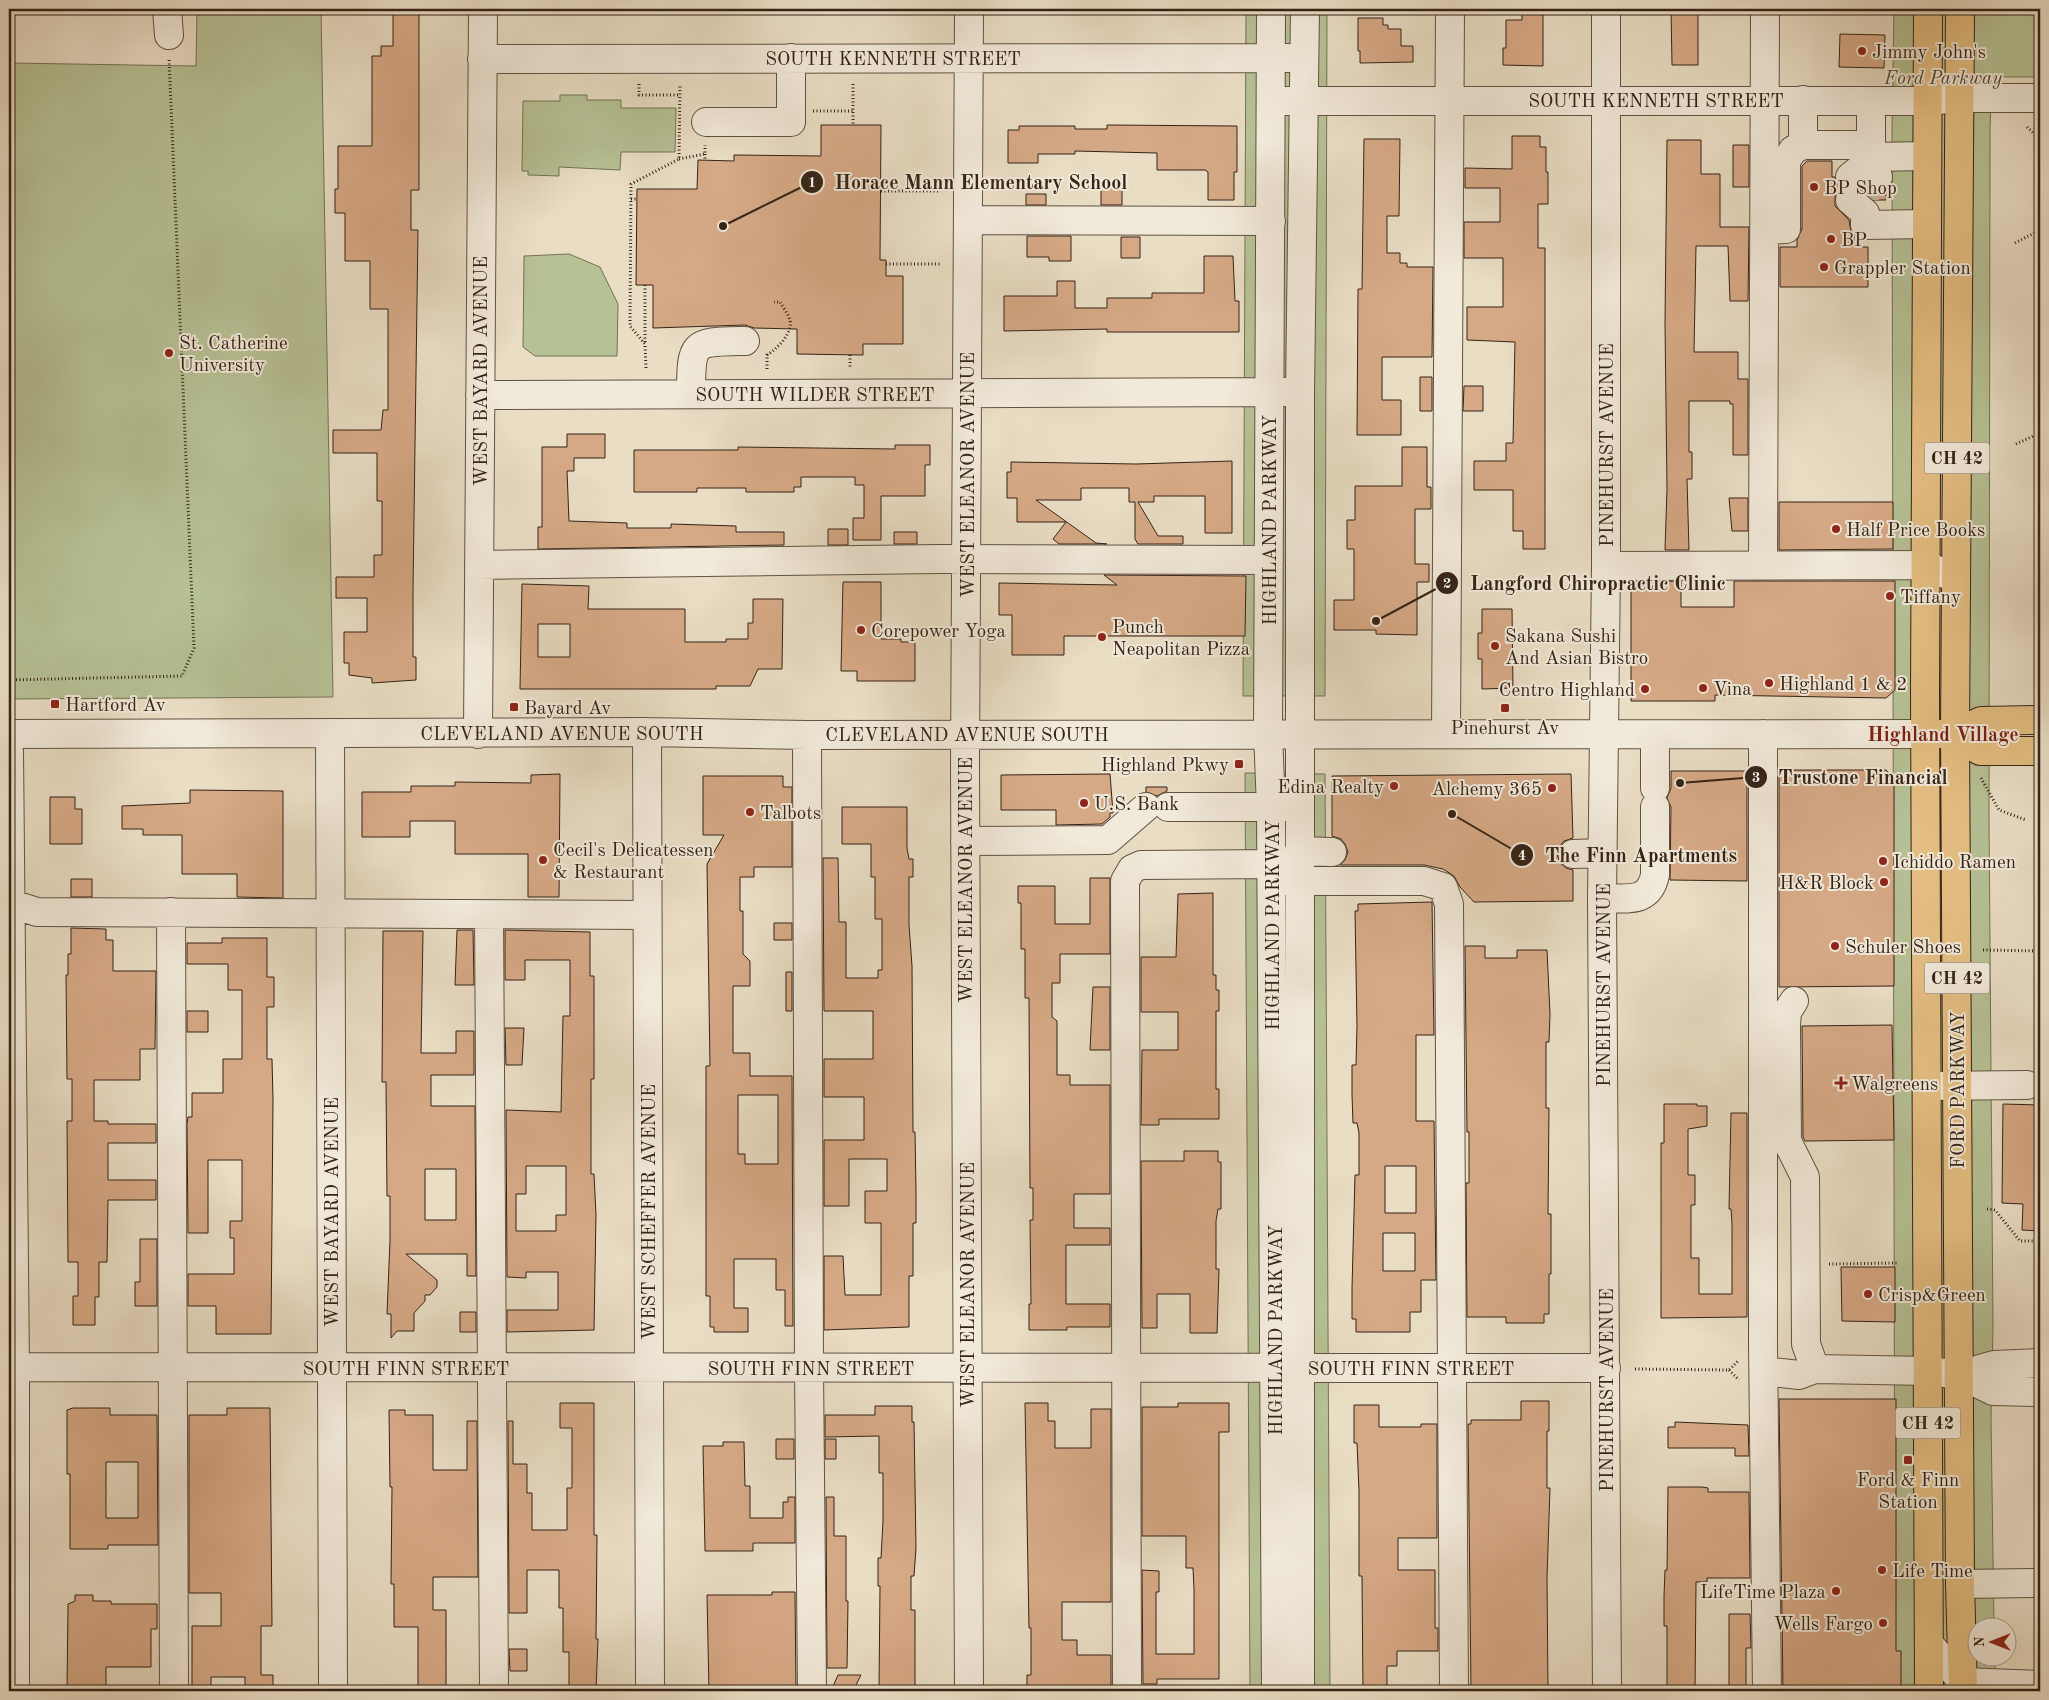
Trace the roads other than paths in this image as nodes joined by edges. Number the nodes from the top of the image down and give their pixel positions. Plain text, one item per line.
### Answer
1 (167, 9) edge
2 (482, 9) edge
3 (969, 9) edge
4 (1271, 9) edge
5 (1305, 9) edge
6 (1450, 9) edge
7 (1606, 9) edge
8 (1765, 9) edge
9 (1928, 9) edge
10 (1960, 9) edge
11 (168, 35) road end
12 (791, 58) junction
13 (969, 58) junction
14 (1271, 58) junction
15 (1305, 58) junction
16 (482, 59) junction
17 (1959, 98) junction
18 (2040, 98) edge
19 (1450, 100) junction
20 (1764, 100) junction
21 (1804, 100) junction
22 (1305, 101) junction
23 (1606, 101) junction
24 (1871, 101) junction
25 (1926, 101) junction
26 (1271, 102) junction
27 (706, 134) road end
28 (1804, 145) junction
29 (1926, 156) junction
30 (1866, 181) junction
31 (968, 220) junction
32 (1270, 221) junction
33 (1926, 224) junction
34 (1764, 230) junction
35 (1926, 316) junction
36 (1958, 316) junction
37 (745, 341) dead end
38 (1270, 392) junction
39 (1300, 392) junction
40 (691, 394) junction
41 (967, 394) junction
42 (480, 395) junction
43 (966, 560) junction
44 (1269, 560) junction
45 (1764, 564) junction
46 (479, 565) junction
47 (1926, 565) junction
48 (1606, 566) junction
49 (1956, 578) junction
50 (1268, 663) junction
51 (1301, 663) junction
52 (2040, 720) edge
53 (647, 732) junction
54 (330, 733) junction
55 (9, 734) edge
56 (478, 734) junction
57 (1268, 734) junction
58 (1301, 734) junction
59 (1446, 734) junction
60 (1763, 734) junction
61 (1925, 734) junction
62 (1955, 734) junction
63 (807, 735) junction
64 (965, 735) junction
65 (1604, 735) junction
66 (1655, 735) junction
67 (2040, 751) edge
68 (9, 752) edge
69 (1271, 807) junction
70 (1300, 807) junction
71 (965, 841) junction
72 (1332, 852) dead end
73 (1603, 853) junction
74 (1573, 854) dead end
75 (1299, 865) junction
76 (1271, 873) junction
77 (1602, 898) junction
78 (9, 903) edge
79 (171, 912) junction
80 (330, 913) junction
81 (489, 915) junction
82 (646, 915) junction
83 (1794, 1001) dead end
84 (1958, 1085) junction
85 (2027, 1085) dead end
86 (1926, 1086) junction
87 (2040, 1363) edge
88 (15, 1367) junction
89 (172, 1367) junction
90 (332, 1368) junction
91 (493, 1368) junction
92 (649, 1368) junction
93 (809, 1368) junction
94 (968, 1368) junction
95 (1125, 1368) junction
96 (1287, 1368) junction
97 (1453, 1368) junction
98 (1606, 1368) junction
99 (1815, 1370) junction
100 (1764, 1371) junction
101 (1929, 1372) junction
102 (1960, 1376) junction
103 (2040, 1392) edge
104 (1960, 1584) junction
105 (2040, 1584) edge
106 (1929, 1644) junction
107 (2040, 1685) edge
108 (1963, 1687) edge
109 (1996, 1688) edge
110 (15, 1691) edge
111 (174, 1691) edge
112 (333, 1691) edge
113 (494, 1691) edge
114 (650, 1691) edge
115 (812, 1691) edge
116 (969, 1691) edge
117 (1127, 1691) edge
118 (1276, 1691) edge
119 (1300, 1691) edge
120 (1454, 1691) edge
121 (1607, 1691) edge
122 (1767, 1691) edge
123 (1929, 1691) edge

1 - 11 street
2 - 16 street, WEST BAYARD AVENUE
3 - 13 street, WEST ELEANOR AVENUE
4 - 14 street, HIGHLAND PARKWAY
5 - 15 street, HIGHLAND PARKWAY
6 - 19 street
7 - 23 street, PINEHURST AVENUE
8 - 20 street
9 - 25 main road, FORD PARKWAY / CH 42
10 - 17 main road, FORD PARKWAY / CH 42
12 - 13 street, SOUTH KENNETH STREET
12 - 16 street, SOUTH KENNETH STREET
12 - 27 street
13 - 14 street, SOUTH KENNETH STREET
13 - 31 street, WEST ELEANOR AVENUE
14 - 15 street, SOUTH KENNETH STREET
14 - 26 street, HIGHLAND PARKWAY
15 - 22 street, HIGHLAND PARKWAY
16 - 42 street, WEST BAYARD AVENUE
17 - 18 street, SOUTH KENNETH STREET
17 - 25 street, SOUTH KENNETH STREET
17 - 36 main road, FORD PARKWAY / CH 42
19 - 22 street, SOUTH KENNETH STREET
19 - 23 street, SOUTH KENNETH STREET
19 - 59 street
20 - 21 street, SOUTH KENNETH STREET
20 - 23 street, SOUTH KENNETH STREET
20 - 34 street
21 - 24 street, SOUTH KENNETH STREET
21 - 28 street
22 - 26 street, SOUTH KENNETH STREET
22 - 39 street, HIGHLAND PARKWAY
23 - 48 street, PINEHURST AVENUE
24 - 25 street, SOUTH KENNETH STREET
24 - 30 street
25 - 29 main road, FORD PARKWAY / CH 42
26 - 32 street, HIGHLAND PARKWAY
28 - 30 street
28 - 34 street
29 - 30 street
29 - 33 main road, FORD PARKWAY / CH 42
30 - 33 street
31 - 32 street
31 - 41 street, WEST ELEANOR AVENUE
32 - 38 street, HIGHLAND PARKWAY
33 - 35 main road, FORD PARKWAY / CH 42
34 - 45 street
35 - 36 street
35 - 47 main road, FORD PARKWAY / CH 42
36 - 49 main road, FORD PARKWAY / CH 42
37 - 40 street
38 - 39 street, SOUTH WILDER STREET
38 - 41 street, SOUTH WILDER STREET
38 - 44 street, HIGHLAND PARKWAY
39 - 51 street, HIGHLAND PARKWAY
40 - 41 street, SOUTH WILDER STREET
40 - 42 street, SOUTH WILDER STREET
41 - 43 street, WEST ELEANOR AVENUE
42 - 46 street, WEST BAYARD AVENUE
43 - 44 street
43 - 46 street
43 - 64 street, WEST ELEANOR AVENUE
44 - 50 street, HIGHLAND PARKWAY
45 - 47 street
45 - 48 street
46 - 56 street, WEST BAYARD AVENUE
47 - 49 street
47 - 61 main road, FORD PARKWAY / CH 42
48 - 65 street, PINEHURST AVENUE
49 - 62 main road, FORD PARKWAY / CH 42
50 - 51 street
50 - 57 street, HIGHLAND PARKWAY
51 - 58 street, HIGHLAND PARKWAY
52 - 62 main road
53 - 56 street, CLEVELAND AVENUE SOUTH
53 - 63 street, CLEVELAND AVENUE SOUTH
53 - 82 street, WEST SCHEFFER AVENUE
54 - 55 street, CLEVELAND AVENUE SOUTH
54 - 56 street, CLEVELAND AVENUE SOUTH
54 - 80 street, WEST BAYARD AVENUE
57 - 58 street, CLEVELAND AVENUE SOUTH
57 - 64 street, CLEVELAND AVENUE SOUTH
57 - 69 street, HIGHLAND PARKWAY
58 - 59 street, CLEVELAND AVENUE SOUTH
58 - 70 street, HIGHLAND PARKWAY
59 - 65 street, CLEVELAND AVENUE SOUTH
60 - 61 street, CLEVELAND AVENUE SOUTH
60 - 66 street, CLEVELAND AVENUE SOUTH
60 - 100 street
61 - 62 main road
61 - 86 main road, FORD PARKWAY / CH 42
62 - 67 main road
62 - 84 main road, FORD PARKWAY / CH 42
63 - 64 street, CLEVELAND AVENUE SOUTH
63 - 93 street
64 - 71 street, WEST ELEANOR AVENUE
65 - 66 street, CLEVELAND AVENUE SOUTH
65 - 73 street, PINEHURST AVENUE
66 - 77 street
68 - 78 street
69 - 70 street
69 - 71 street
69 - 76 street, HIGHLAND PARKWAY
70 - 75 street, HIGHLAND PARKWAY
71 - 94 street, WEST ELEANOR AVENUE
72 - 75 street
73 - 74 street
73 - 77 street, PINEHURST AVENUE
75 - 76 street
75 - 96 street, HIGHLAND PARKWAY
75 - 97 street
76 - 95 street
76 - 96 street, HIGHLAND PARKWAY
77 - 98 street, PINEHURST AVENUE
78 - 79 street
78 - 88 street
79 - 80 street
79 - 89 street
80 - 81 street
80 - 90 street, WEST BAYARD AVENUE
81 - 82 street
81 - 91 street
82 - 92 street, WEST SCHEFFER AVENUE
83 - 99 street
84 - 85 street
84 - 86 street
84 - 102 main road, FORD PARKWAY / CH 42
86 - 101 main road, FORD PARKWAY / CH 42
87 - 102 street
88 - 89 street, SOUTH FINN STREET
88 - 110 street
89 - 90 street, SOUTH FINN STREET
89 - 111 street
90 - 91 street, SOUTH FINN STREET
90 - 112 street, WEST BAYARD AVENUE
91 - 92 street, SOUTH FINN STREET
91 - 113 street
92 - 93 street, SOUTH FINN STREET
92 - 114 street, WEST SCHEFFER AVENUE
93 - 94 street, SOUTH FINN STREET
93 - 115 street
94 - 95 street, SOUTH FINN STREET
94 - 116 street, WEST ELEANOR AVENUE
95 - 96 street, SOUTH FINN STREET
95 - 117 street
96 - 97 street, SOUTH FINN STREET
96 - 118 street, HIGHLAND PARKWAY
96 - 119 street, HIGHLAND PARKWAY
97 - 98 street, SOUTH FINN STREET
97 - 120 street
98 - 121 street, PINEHURST AVENUE
99 - 100 street
99 - 101 street
100 - 122 street
101 - 102 street
101 - 106 main road, FORD PARKWAY / CH 42
102 - 103 street
102 - 104 main road, FORD PARKWAY / CH 42
104 - 105 street
104 - 108 main road, FORD PARKWAY / CH 42
106 - 108 street
106 - 123 main road, FORD PARKWAY / CH 42
107 - 109 street
108 - 109 street

